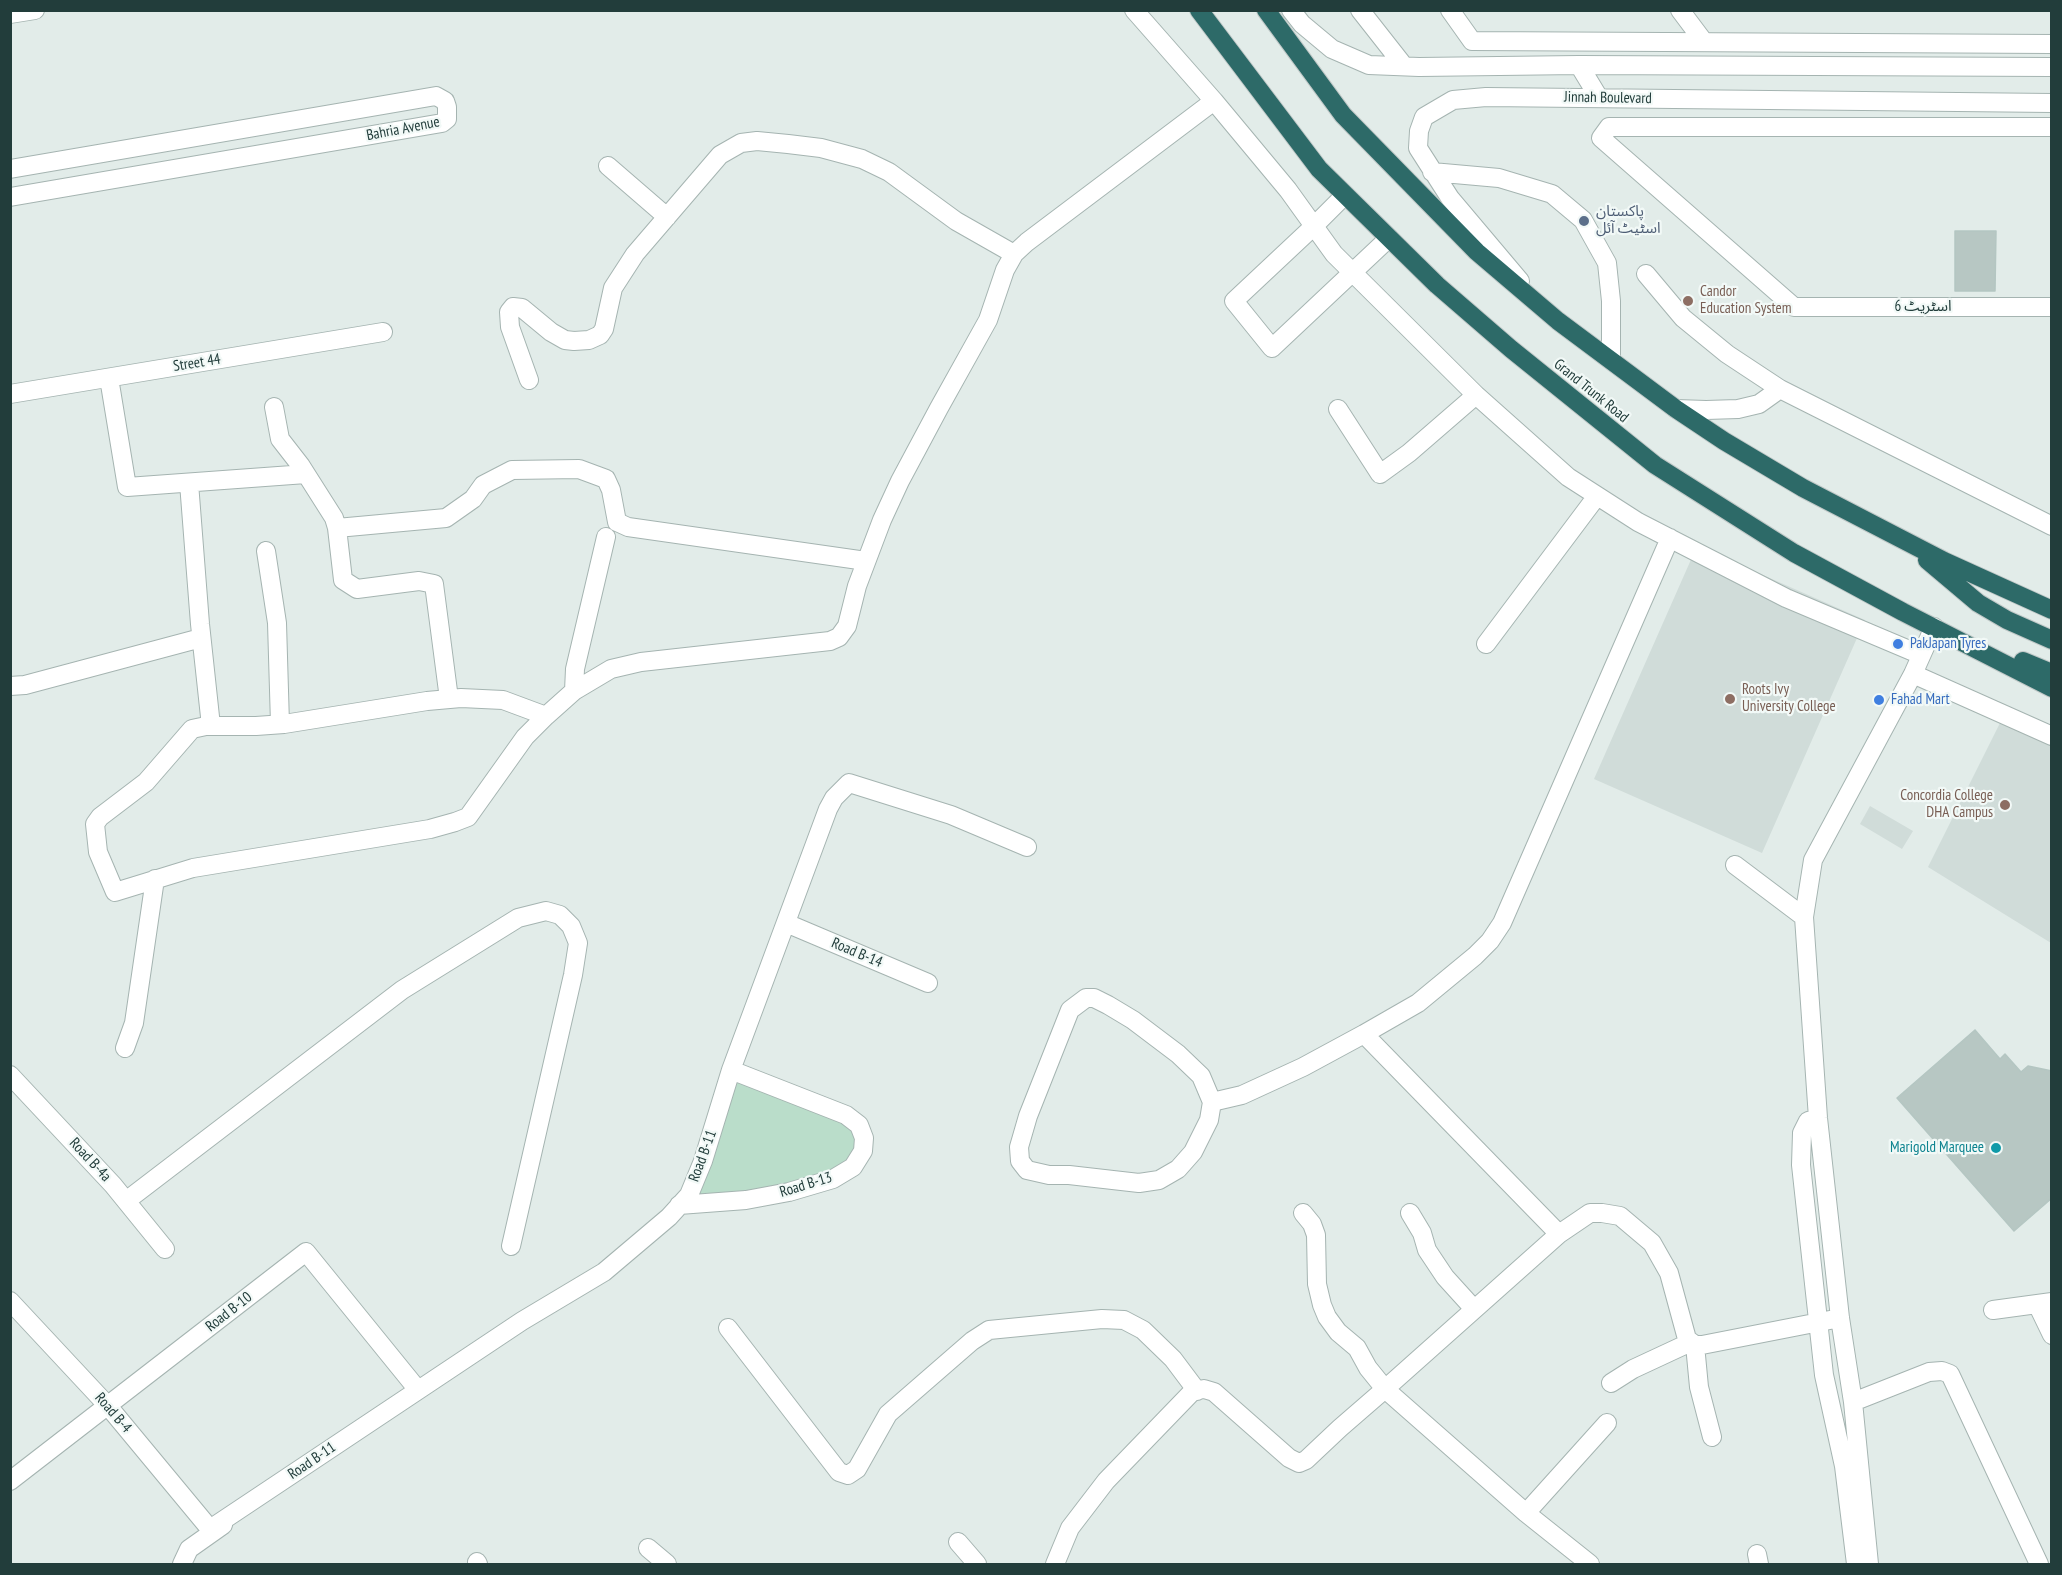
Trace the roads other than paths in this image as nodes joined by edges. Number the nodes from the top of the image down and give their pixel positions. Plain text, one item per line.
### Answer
1 (35, 10) edge
2 (1134, 10) edge
3 (1199, 10) edge
4 (1266, 10) edge
5 (1291, 10) edge
6 (1360, 10) edge
7 (1450, 10) edge
8 (1680, 10) edge
9 (10, 14) edge
10 (1704, 42) junction
11 (1981, 44) junction
12 (2052, 44) edge
13 (1579, 65) junction
14 (1404, 66) junction
15 (1983, 67) junction
16 (2052, 67) edge
17 (1599, 98) junction
18 (1214, 101) junction
19 (1985, 102) junction
20 (2052, 103) edge
21 (1986, 127) junction
22 (2052, 127) edge
23 (608, 166) dead end
24 (10, 169) edge
25 (1432, 172) junction
26 (1345, 195) junction
27 (10, 197) edge
28 (667, 217) junction
29 (1314, 226) junction
30 (1389, 238) junction
31 (1014, 254) junction
32 (1353, 273) junction
33 (1646, 274) dead end
34 (2052, 307) edge
35 (1558, 321) junction
36 (382, 332) dead end
37 (1611, 360) junction
38 (109, 378) junction
39 (529, 380) dead end
40 (1780, 389) junction
41 (10, 394) edge
42 (1476, 395) junction
43 (274, 407) dead end
44 (1676, 408) junction
45 (1338, 409) dead end
46 (306, 474) junction
47 (189, 483) junction
48 (1597, 496) junction
49 (2052, 526) edge
50 (337, 528) junction
51 (606, 537) dead end
52 (1670, 538) junction
53 (1903, 540) junction
54 (266, 551) dead end
55 (866, 561) junction
56 (2052, 610) edge
57 (1935, 628) junction
58 (201, 638) junction
59 (2052, 640) edge
60 (1486, 644) dead end
61 (1922, 655) junction
62 (2052, 673) edge
63 (1913, 674) junction
64 (10, 686) edge
65 (2052, 688) edge
66 (574, 691) junction
67 (449, 699) junction
68 (546, 716) junction
69 (280, 724) junction
70 (211, 726) junction
71 (2052, 736) edge
72 (1027, 846) dead end
73 (1735, 865) dead end
74 (155, 879) junction
75 (1804, 917) junction
76 (786, 923) junction
77 (928, 983) dead end
78 (1364, 1034) junction
79 (124, 1048) dead end
80 (731, 1070) junction
81 (10, 1075) edge
82 (1212, 1102) junction
83 (1818, 1118) junction
84 (126, 1201) junction
85 (679, 1205) junction
86 (1303, 1213) dead end
87 (1410, 1213) dead end
88 (1559, 1234) junction
89 (511, 1246) dead end
90 (165, 1249) dead end
91 (10, 1301) edge
92 (2044, 1303) edge
93 (1474, 1309) junction
94 (1993, 1310) dead end
95 (1840, 1318) junction
96 (1818, 1322) junction
97 (728, 1328) dead end
98 (2052, 1335) edge
99 (1693, 1343) junction
100 (1611, 1383) dead end
101 (1385, 1389) junction
102 (418, 1390) junction
103 (1197, 1390) junction
104 (1853, 1402) junction
105 (108, 1406) junction
106 (1607, 1423) dead end
107 (1712, 1437) dead end
108 (344, 1439) junction
109 (10, 1480) edge
110 (1526, 1513) junction
111 (210, 1529) joint
112 (958, 1542) dead end
113 (648, 1548) dead end
114 (182, 1564) edge
115 (667, 1564) edge
116 (977, 1564) edge
117 (1055, 1564) edge
118 (1590, 1564) edge
119 (1856, 1564) edge
120 (1869, 1564) edge
121 (2039, 1564) edge

1 - 9 street
2 - 18 street
3 - 26 highway, Grand Trunk Road
4 - 35 highway
5 - 14 street
6 - 14 street
7 - 10 street
8 - 10 street
10 - 11 street
11 - 12 street
11 - 15 street
13 - 14 street
13 - 15 street
13 - 17 street
15 - 16 street
17 - 19 street, Jinnah Boulevard
17 - 25 street, Jinnah Boulevard
18 - 29 street
18 - 31 street
19 - 20 street, Jinnah Boulevard
19 - 21 street
21 - 22 street
21 - 34 street, اسٹریٹ 6
23 - 28 street
24 - 27 street, Bahria Avenue
25 - 35 street, Jinnah Boulevard
25 - 37 street
26 - 29 street
26 - 30 highway, Grand Trunk Road
28 - 31 street
28 - 39 street
29 - 32 street
29 - 32 street
30 - 32 street
30 - 57 highway, Grand Trunk Road
31 - 55 street
32 - 42 street
33 - 40 street
35 - 37 highway
36 - 38 street, Street 44
37 - 44 highway
38 - 41 street, Street 44
38 - 47 street
40 - 44 street
40 - 49 street
42 - 45 street
42 - 48 street
43 - 46 street
44 - 53 highway
46 - 47 street
46 - 50 street
47 - 58 street
48 - 52 street
48 - 60 street
50 - 55 street
50 - 67 street
51 - 66 street
52 - 61 street
52 - 78 street
53 - 56 highway
53 - 59 highway
54 - 69 street
55 - 66 street
57 - 61 street
57 - 62 highway
57 - 65 highway, Grand Trunk Road
58 - 64 street
58 - 70 street
61 - 63 street
63 - 71 street
63 - 75 street
66 - 68 street
67 - 68 street
67 - 69 street
68 - 74 street
69 - 70 street
70 - 74 street
72 - 76 street, Road B-11
73 - 75 street
74 - 79 street
75 - 83 street
76 - 77 street, Road B-14
76 - 80 street, Road B-11
78 - 82 street
78 - 88 street
80 - 85 street, Road B-11
80 - 85 street, Road B-13
81 - 84 street, Road B-4a
82 - 82 street
83 - 95 street
83 - 96 street
84 - 89 street
84 - 90 street, Road B-4a
85 - 102 street, Road B-11
86 - 101 street
87 - 93 street
88 - 93 street
88 - 99 street
91 - 105 street, Road B-4
92 - 94 street
92 - 98 street
93 - 101 street
95 - 96 street
95 - 104 street
96 - 99 street
96 - 119 street
97 - 103 street
99 - 100 street
99 - 107 street
101 - 103 street
101 - 110 street
102 - 105 street, Road B-10
102 - 108 street, Road B-11
103 - 117 street
104 - 120 street
104 - 121 street
105 - 109 street, Road B-10
105 - 111 street, Road B-4
106 - 110 street
108 - 111 street, Road B-11
108 - 114 street
110 - 118 street
112 - 116 street
113 - 115 street

